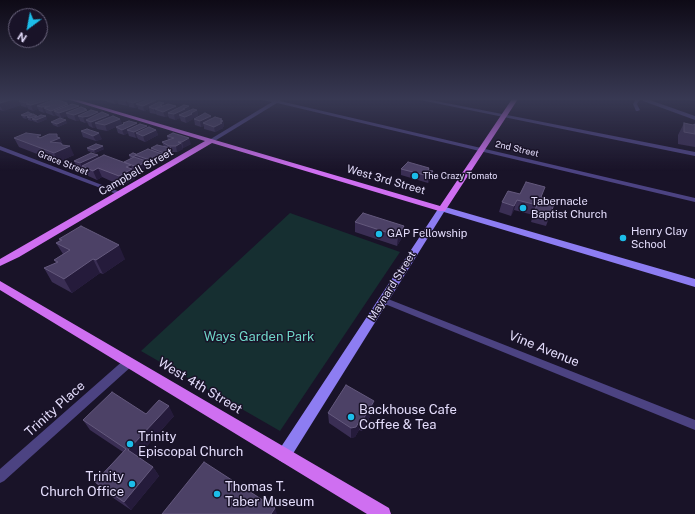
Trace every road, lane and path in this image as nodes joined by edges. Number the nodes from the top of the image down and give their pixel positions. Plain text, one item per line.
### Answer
1 (151, 123) edge
2 (241, 123) edge
3 (372, 123) edge
4 (499, 123) edge
5 (539, 123) edge
6 (211, 141) junction
7 (0, 148) edge
8 (482, 150) junction
9 (695, 154) edge
10 (121, 194) junction
11 (695, 200) edge
12 (442, 209) junction
13 (0, 263) edge
14 (695, 283) edge
15 (0, 285) edge
16 (383, 300) junction
17 (129, 362) junction
18 (695, 425) edge
19 (284, 455) junction
20 (0, 477) edge
21 (383, 514) edge

1 - 6 main road, West 3rd Street
2 - 6 street, Campbell Street
3 - 8 street, 2nd Street
4 - 8 main road, Maynard Street
5 - 9 street
6 - 10 main road, Campbell Street
6 - 12 main road, West 3rd Street
7 - 10 street, Grace Street
8 - 11 street, 2nd Street
8 - 12 main road, Maynard Street
10 - 13 main road, Campbell Street
12 - 14 street, West 3rd Street
12 - 16 street, Maynard Street
15 - 17 main road, West 4th Street
16 - 18 street, Vine Avenue
16 - 19 street, Maynard Street
17 - 19 main road, West 4th Street
17 - 20 street, Trinity Place
19 - 21 main road, West 4th Street

